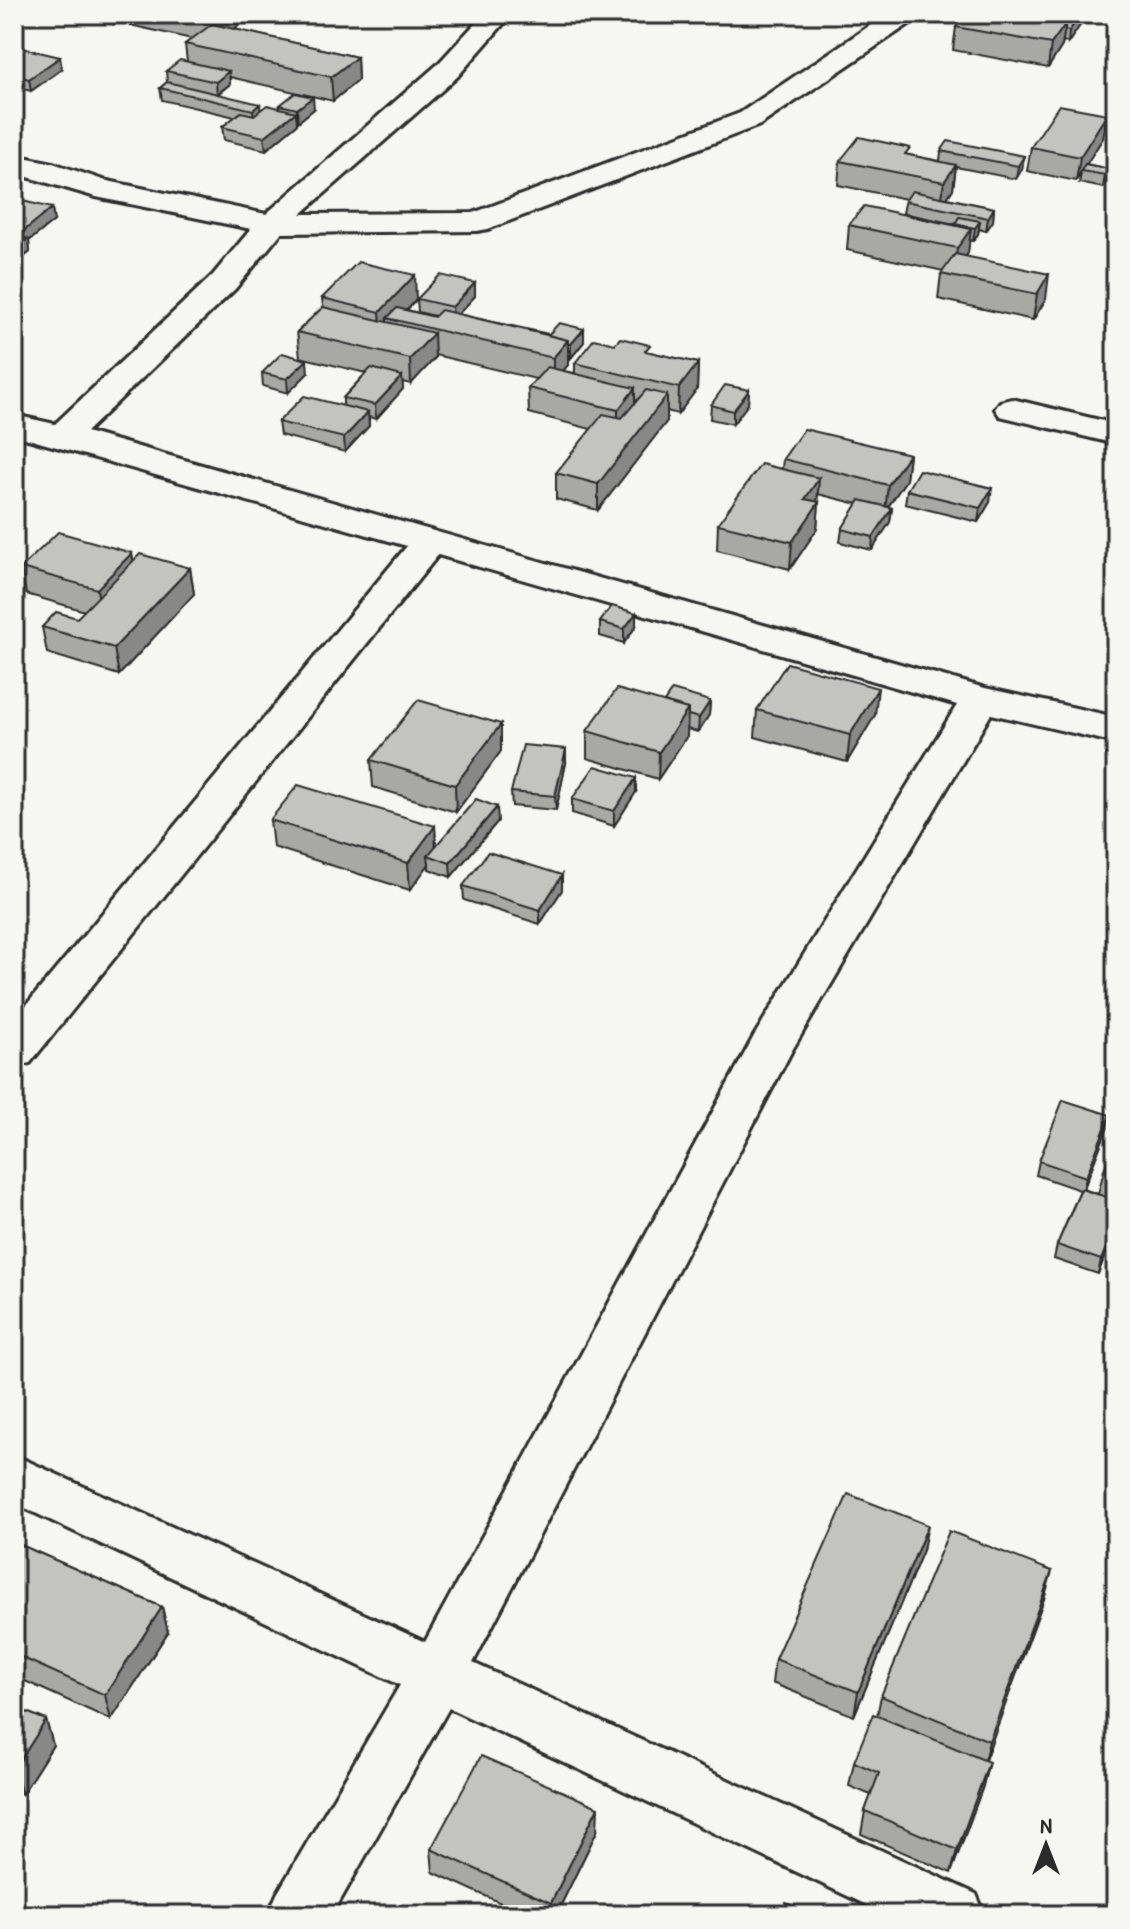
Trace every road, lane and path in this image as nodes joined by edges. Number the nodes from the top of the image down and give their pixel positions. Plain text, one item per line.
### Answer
1 (499, 14) edge
2 (905, 14) edge
3 (14, 164) edge
4 (272, 224) junction
5 (1012, 409) dead end
6 (14, 425) edge
7 (1116, 434) edge
8 (62, 436) junction
9 (431, 541) junction
10 (980, 699) junction
11 (1116, 730) edge
12 (14, 1051) edge
13 (14, 1478) edge
14 (437, 1675) junction
15 (299, 1915) edge
16 (954, 1915) edge

1 - 4 street
2 - 4 street
3 - 4 street
4 - 8 street
5 - 7 street
6 - 8 street
8 - 9 street
9 - 10 street
9 - 12 street
10 - 11 street
10 - 14 street
13 - 14 street
14 - 15 street
14 - 16 street

